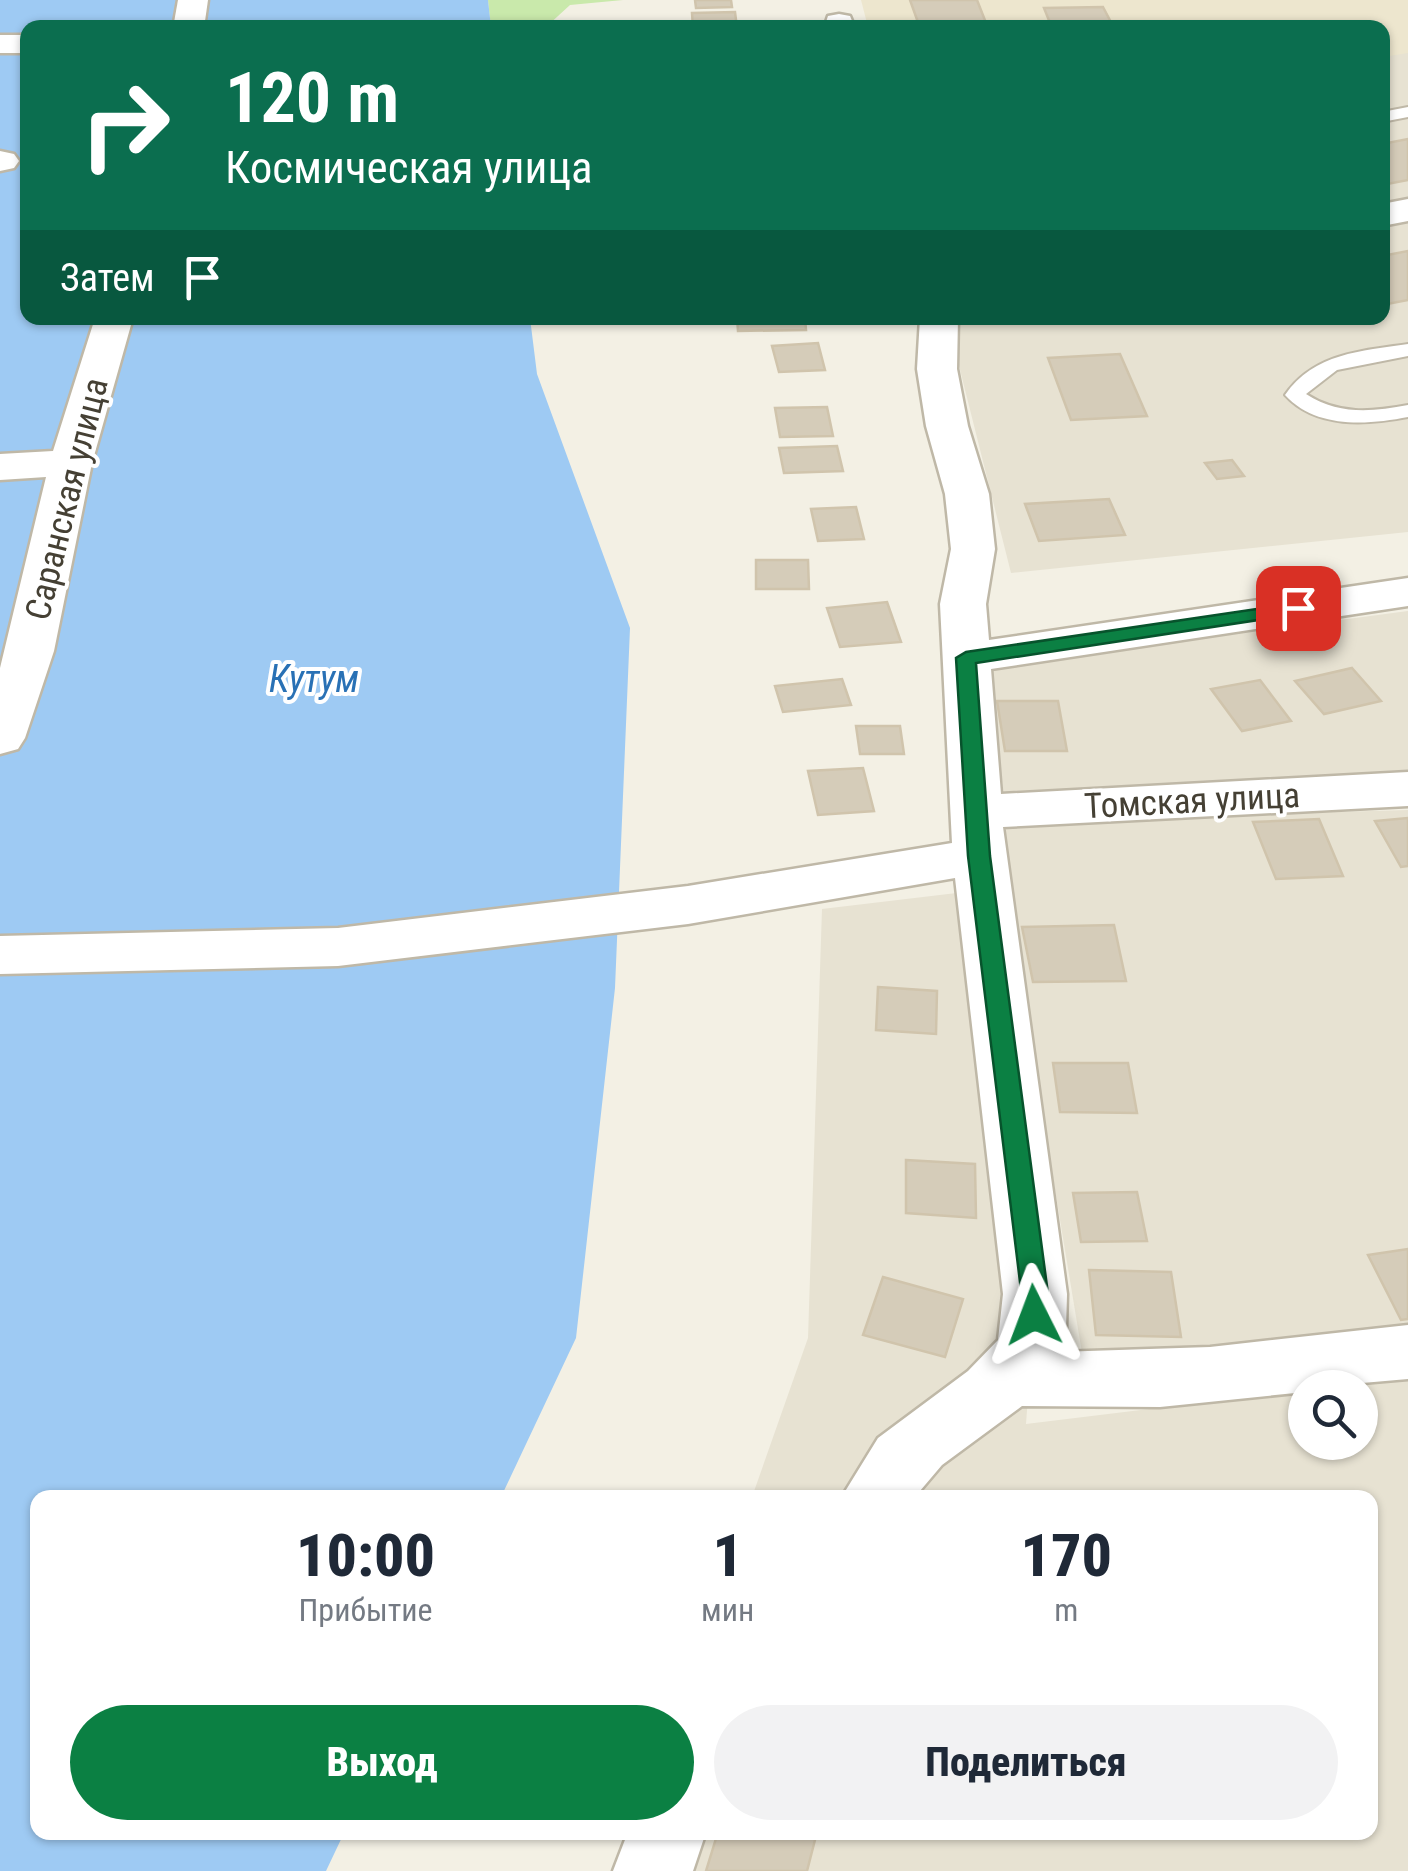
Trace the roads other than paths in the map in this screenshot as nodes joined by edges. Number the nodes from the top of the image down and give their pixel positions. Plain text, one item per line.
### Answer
1 (112, 325) edge
2 (939, 325) edge
3 (1408, 350) edge
4 (1408, 412) edge
5 (71, 462) junction
6 (0, 467) edge
7 (1408, 592) edge
8 (15, 652) edge
9 (966, 658) junction
10 (0, 738) edge
11 (1408, 789) edge
12 (978, 834) junction
13 (0, 955) edge
14 (1408, 1352) edge
15 (1011, 1377) junction
16 (881, 1490) edge
17 (664, 1840) edge
18 (653, 1871) edge

1 - 5 street, Саранская улица
2 - 9 street
3 - 4 lane
5 - 6 street
5 - 8 street, Саранская улица
7 - 9 street
8 - 10 street, Саранская улица
9 - 12 street
11 - 12 street, Томская улица
12 - 13 street, Томская улица
12 - 15 street
14 - 15 street
15 - 16 street
17 - 18 street

